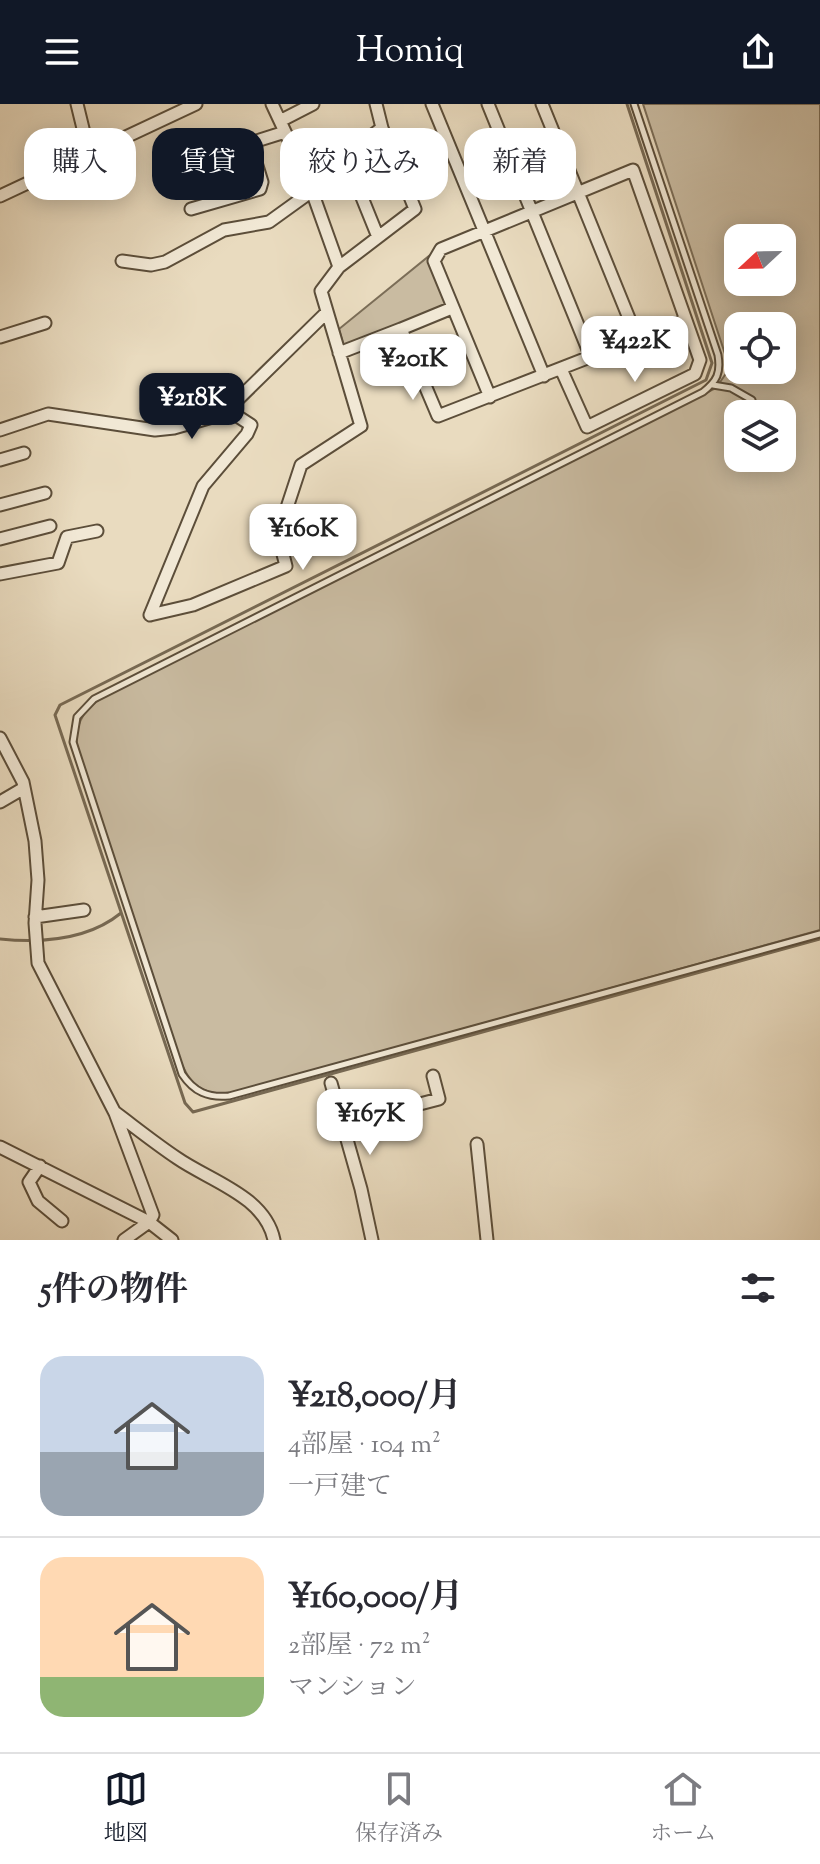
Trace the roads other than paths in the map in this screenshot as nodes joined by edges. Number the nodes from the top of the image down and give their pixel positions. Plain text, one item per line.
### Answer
1 (77, 104) edge
2 (196, 104) edge
3 (272, 104) edge
4 (313, 104) edge
5 (376, 104) edge
6 (432, 104) edge
7 (488, 104) edge
8 (542, 104) edge
9 (634, 104) edge
10 (283, 127) junction
11 (83, 128) edge
12 (382, 128) edge
13 (136, 131) edge
14 (24, 184) edge
15 (578, 191) junction
16 (0, 196) edge
17 (295, 200) edge
18 (315, 200) edge
19 (363, 200) edge
20 (411, 200) edge
21 (191, 209) dead end
22 (532, 210) junction
23 (485, 230) junction
24 (378, 237) junction
25 (122, 261) dead end
26 (339, 267) junction
27 (452, 308) junction
28 (326, 313) junction
29 (685, 320) junction
30 (45, 323) dead end
31 (401, 329) junction
32 (0, 337) edge
33 (637, 338) junction
34 (339, 353) junction
35 (591, 357) junction
36 (561, 369) junction
37 (544, 376) junction
38 (712, 385) junction
39 (490, 397) junction
40 (752, 400) dead end
41 (228, 410) junction
42 (0, 430) edge
43 (24, 453) dead end
44 (0, 460) edge
45 (45, 493) dead end
46 (0, 505) edge
47 (50, 526) dead end
48 (97, 531) dead end
49 (0, 539) edge
50 (0, 574) edge
51 (0, 738) edge
52 (24, 788) junction
53 (0, 802) edge
54 (84, 910) dead end
55 (35, 917) junction
56 (820, 934) edge
57 (433, 1076) dead end
58 (331, 1083) dead end
59 (115, 1113) junction
60 (343, 1124) junction
61 (477, 1144) dead end
62 (0, 1147) edge
63 (40, 1166) junction
64 (62, 1221) dead end
65 (149, 1222) junction
66 (124, 1240) edge
67 (172, 1240) edge
68 (274, 1240) edge
69 (372, 1240) edge
70 (487, 1240) edge

1 - 11 street
2 - 13 street
3 - 10 street
4 - 10 street
5 - 12 street
6 - 23 street
7 - 22 street
8 - 15 street
9 - 38 lane
10 - 21 street
14 - 16 street
15 - 22 street
15 - 29 street
15 - 33 street
17 - 25 street
18 - 26 street
19 - 24 street
20 - 24 street
22 - 23 street
22 - 35 street
23 - 27 street
23 - 37 street
24 - 26 street
26 - 28 street
27 - 31 street
27 - 39 street
28 - 34 street
28 - 41 street
29 - 33 street
29 - 36 street
30 - 32 street
31 - 34 street
31 - 39 street
33 - 35 street
34 - 41 street
35 - 36 street
36 - 37 street
37 - 39 street
38 - 40 lane
38 - 56 lane
41 - 42 street
43 - 44 street
45 - 46 street
47 - 49 street
48 - 50 street
51 - 52 street
52 - 53 street
52 - 55 street
54 - 55 street
55 - 59 street
57 - 60 street
58 - 60 street
59 - 65 street
59 - 68 street
60 - 69 street
61 - 70 street
62 - 63 street
63 - 64 street
63 - 65 street
65 - 66 street
65 - 67 street

